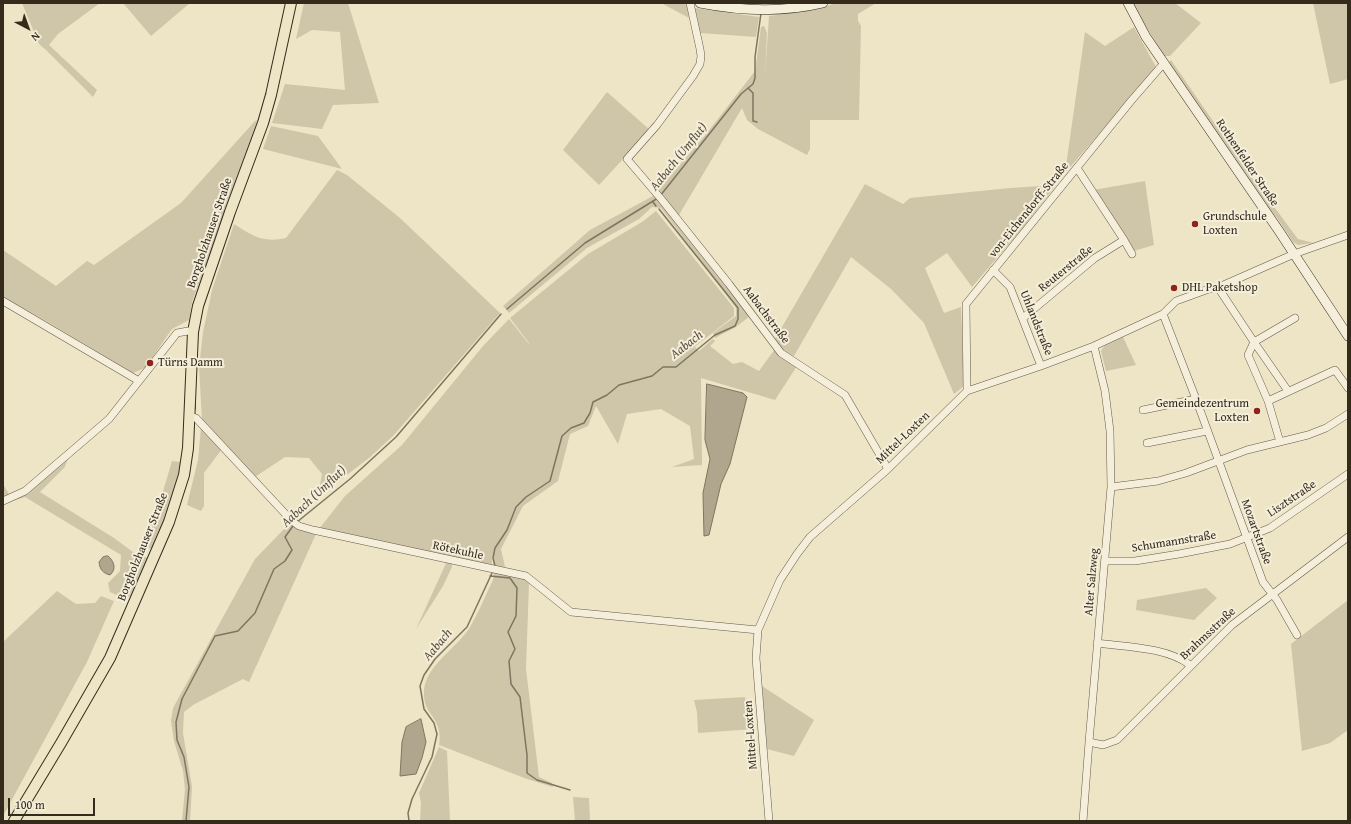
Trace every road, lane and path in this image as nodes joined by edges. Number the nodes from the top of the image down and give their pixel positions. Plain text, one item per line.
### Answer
1 (291, 3) edge
2 (690, 3) edge
3 (700, 3) edge
4 (823, 3) edge
5 (1128, 3) edge
6 (1164, 63) junction
7 (1078, 168) junction
8 (1348, 235) edge
9 (1124, 240) junction
10 (1132, 254) dead end
11 (1294, 254) junction
12 (993, 270) junction
13 (1219, 287) junction
14 (3, 301) edge
15 (1163, 314) junction
16 (1023, 318) junction
17 (1295, 318) dead end
18 (193, 332) junction
19 (1348, 336) edge
20 (1254, 342) junction
21 (1094, 346) junction
22 (1041, 366) junction
23 (139, 381) junction
24 (1348, 388) edge
25 (967, 391) junction
26 (1288, 391) junction
27 (1196, 399) junction
28 (1268, 401) junction
29 (1144, 410) dead end
30 (1348, 414) edge
31 (190, 416) junction
32 (1207, 431) junction
33 (1280, 442) junction
34 (1147, 443) dead end
35 (1219, 462) junction
36 (888, 470) junction
37 (1348, 474) edge
38 (1111, 487) junction
39 (3, 501) edge
40 (1348, 537) edge
41 (1246, 538) junction
42 (1105, 561) junction
43 (1272, 594) junction
44 (758, 630) junction
45 (1297, 636) dead end
46 (1097, 644) junction
47 (1190, 665) junction
48 (1088, 742) junction
49 (14, 821) edge
50 (769, 821) edge
51 (1083, 821) edge

1 - 18 main road, Borgholzhauser Straße
2 - 36 street, Aabachstraße
3 - 4 street
5 - 6 street, Rothenfelder Straße
6 - 7 street, von-Eichendorff-Straße
6 - 11 street, Rothenfelder Straße
7 - 9 street
7 - 12 street, von-Eichendorff-Straße
8 - 11 street, Mittel-Loxten
9 - 10 street
9 - 16 street, Reuterstraße
11 - 13 street, Mittel-Loxten
11 - 19 street, Rothenfelder Straße
12 - 16 street, Uhlandstraße
12 - 25 street, von-Eichendorff-Straße
13 - 15 street, Mittel-Loxten
13 - 20 street
14 - 23 street
15 - 21 street, Mittel-Loxten
15 - 27 street, Mozartstraße
16 - 22 street, Uhlandstraße
17 - 20 street
18 - 23 street
18 - 31 main road, Borgholzhauser Straße
20 - 26 street
20 - 28 street
21 - 22 street, Mittel-Loxten
21 - 38 street, Alter Salzweg
22 - 25 street, Mittel-Loxten
23 - 39 street
24 - 26 street
25 - 36 street, Mittel-Loxten
26 - 28 street
27 - 29 street
27 - 32 street, Mozartstraße
28 - 33 street
30 - 33 street
31 - 44 street, Rötekuhle
31 - 49 main road, Borgholzhauser Straße
32 - 34 street
32 - 35 street, Mozartstraße
33 - 35 street
35 - 38 street
35 - 41 street, Mozartstraße
36 - 44 street, Mittel-Loxten
37 - 41 street, Lisztstraße
38 - 42 street, Alter Salzweg
40 - 43 street, Brahmsstraße
41 - 42 street, Schumannstraße
41 - 43 street, Mozartstraße
42 - 46 street, Alter Salzweg
43 - 45 street, Mozartstraße
43 - 47 street, Brahmsstraße
44 - 50 street, Mittel-Loxten
46 - 47 street
46 - 48 street, Alter Salzweg
47 - 48 street, Brahmsstraße
48 - 51 street, Alter Salzweg

